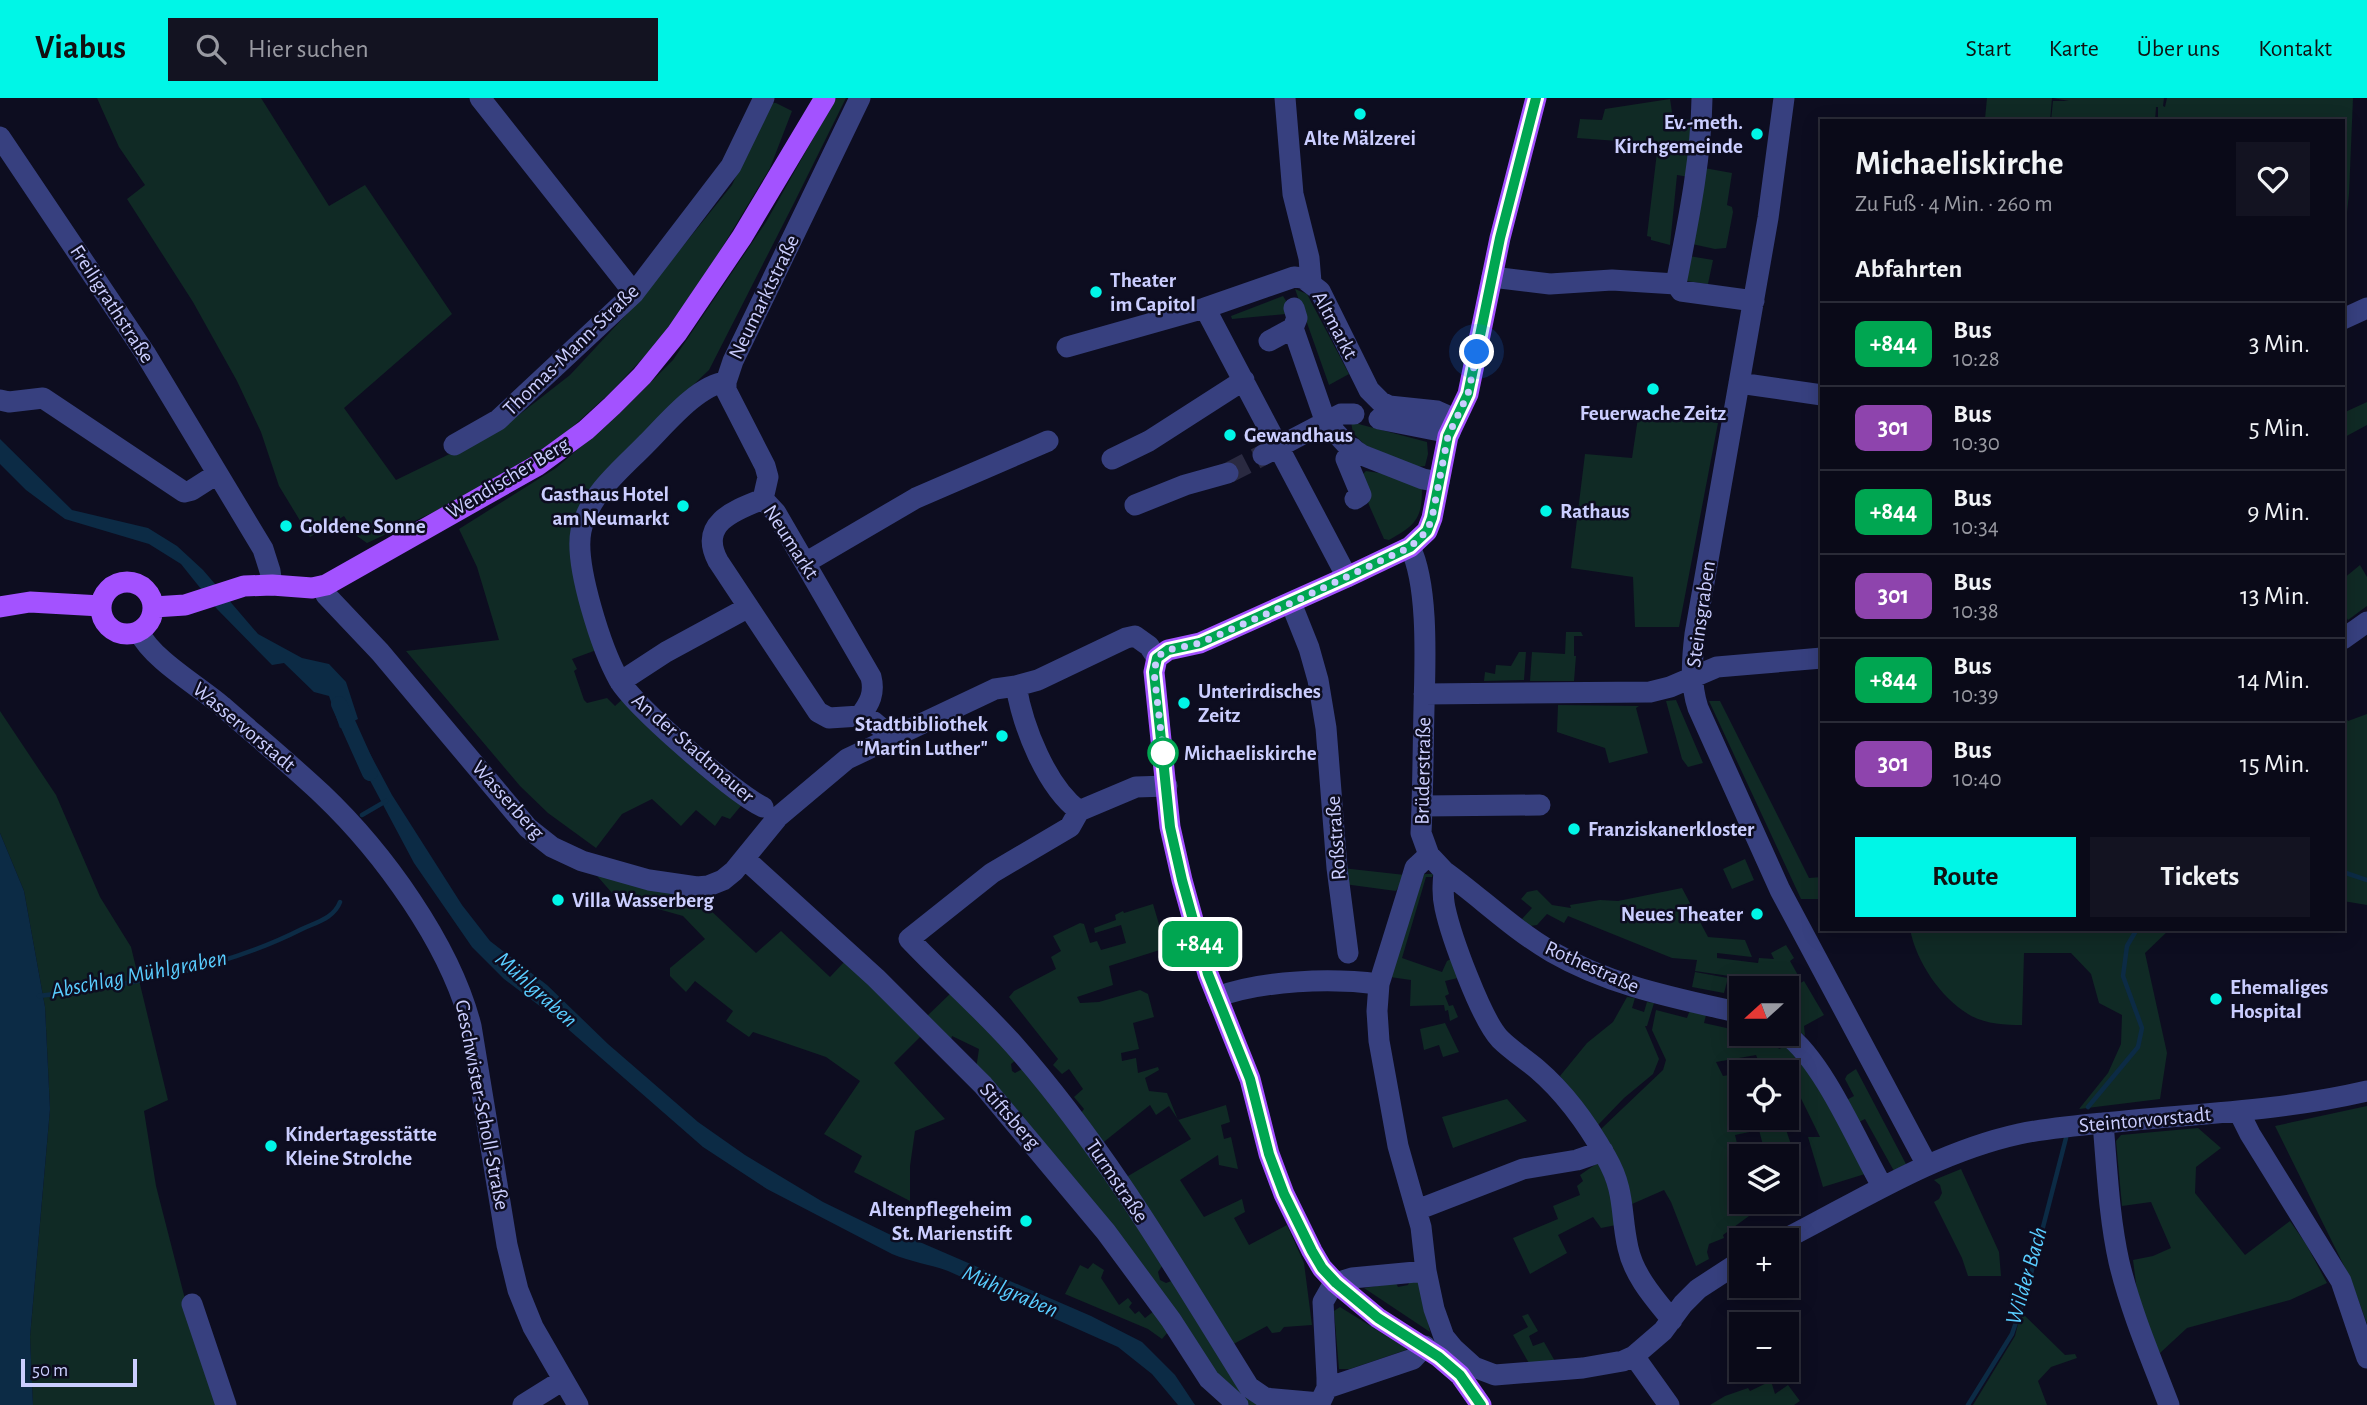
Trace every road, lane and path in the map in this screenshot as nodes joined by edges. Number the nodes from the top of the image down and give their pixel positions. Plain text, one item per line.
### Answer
1 (480, 98) edge
2 (764, 98) edge
3 (825, 98) edge
4 (860, 98) edge
5 (1285, 98) edge
6 (1536, 98) edge
7 (1702, 98) edge
8 (1784, 98) edge
9 (0, 138) edge
10 (1492, 277) junction
11 (1311, 282) junction
12 (1676, 284) junction
13 (634, 293) junction
14 (1754, 301) junction
15 (1205, 308) junction
16 (2367, 308) edge
17 (2345, 318) edge
18 (1269, 341) dead end
19 (1067, 347) dead end
20 (1244, 380) junction
21 (726, 382) junction
22 (1739, 383) junction
23 (1820, 395) edge
24 (0, 400) edge
25 (1372, 414) junction
26 (1326, 422) junction
27 (1452, 426) junction
28 (1048, 441) dead end
29 (454, 445) dead end
30 (1271, 451) junction
31 (1345, 458) junction
32 (1112, 459) dead end
33 (1228, 473) tunnel mouth
34 (217, 474) junction
35 (1439, 482) junction
36 (1355, 499) dead end
37 (1135, 505) dead end
38 (770, 506) junction
39 (1414, 545) junction
40 (805, 563) junction
41 (1347, 577) junction
42 (272, 585) junction
43 (322, 586) junction
44 (1291, 603) junction
45 (101, 606) junction
46 (0, 607) edge
47 (154, 607) junction
48 (747, 608) junction
49 (2367, 622) edge
50 (139, 632) junction
51 (2345, 638) edge
52 (1157, 658) junction
53 (1820, 658) edge
54 (1692, 677) junction
55 (621, 682) junction
56 (1016, 686) junction
57 (1424, 694) junction
58 (860, 716) junction
59 (893, 738) junction
60 (1167, 793) junction
61 (1540, 805) dead end
62 (1422, 806) junction
63 (1079, 811) junction
64 (770, 812) junction
65 (350, 823) joint
66 (745, 859) junction
67 (1437, 863) junction
68 (1348, 953) dead end
69 (1379, 984) junction
70 (1217, 997) junction
71 (1729, 1010) edge
72 (1799, 1046) edge
73 (2367, 1091) edge
74 (2239, 1112) junction
75 (2099, 1124) junction
76 (1603, 1151) junction
77 (1927, 1166) junction
78 (1882, 1186) junction
79 (1417, 1210) junction
80 (1799, 1231) edge
81 (1729, 1269) edge
82 (1426, 1271) junction
83 (1336, 1283) junction
84 (192, 1304) dead end
85 (1672, 1321) junction
86 (1425, 1346) junction
87 (1634, 1356) junction
88 (2367, 1358) edge
89 (1495, 1375) junction
90 (563, 1380) junction
91 (1322, 1399) edge
92 (226, 1405) edge
93 (523, 1405) edge
94 (578, 1405) edge
95 (1238, 1405) edge
96 (1481, 1405) edge
97 (1487, 1405) edge
98 (1669, 1405) edge
99 (2169, 1405) edge

1 - 13 street
2 - 13 street, Thomas-Mann-Straße
3 - 43 main road, Wendischer Berg
4 - 21 street, Neumarktstraße
5 - 11 street
6 - 10 main road
7 - 12 street
8 - 14 street, Steinsgraben
9 - 34 street, Freiligrathstraße
10 - 12 street
10 - 27 main road
11 - 15 street, Altmarkt
11 - 25 street, Altmarkt
12 - 14 street
13 - 29 street, Thomas-Mann-Straße
14 - 22 street, Steinsgraben
15 - 19 street, Altmarkt
15 - 20 street
16 - 17 street
18 - 26 street
20 - 30 street
20 - 32 street
21 - 38 street, Neumarktstraße
21 - 55 street, An der Stadtmauer
22 - 23 street
22 - 54 street, Steinsgraben
24 - 34 street
25 - 26 street
25 - 27 street
26 - 30 street
26 - 31 street
27 - 35 main road
28 - 40 street
30 - 41 street
31 - 35 street
31 - 36 street
33 - 37 street
34 - 42 street, Freiligrathstraße
35 - 39 main road
38 - 40 street, Neumarkt
38 - 48 street, Neumarkt
39 - 41 main road
39 - 57 street, Brüderstraße
40 - 58 street, Neumarkt
41 - 44 main road
42 - 43 main road, Wendischer Berg
42 - 47 main road, Wendischer Berg
43 - 66 street, Wasserberg
44 - 52 main road
44 - 68 street, Roßstraße
45 - 46 main road
45 - 47 main road
45 - 50 main road
47 - 50 main road
48 - 55 street
48 - 58 street, Neumarkt
49 - 51 street
50 - 65 street, Wasservorstadt
52 - 56 street
52 - 60 main road
53 - 54 street
54 - 57 street
54 - 77 street, Steinsgraben
55 - 64 street, An der Stadtmauer
56 - 59 street
56 - 63 street
57 - 62 street, Brüderstraße
58 - 59 street
59 - 64 street
60 - 63 street
60 - 70 main road
61 - 62 street
62 - 67 street, Brüderstraße
63 - 91 street, Turmstraße
64 - 66 street, Wasserberg
65 - 90 street, Geschwister-Scholl-Straße
66 - 95 street, Stiftsberg
67 - 69 street, Brüderstraße
67 - 71 street, Rothestraße
67 - 76 street
69 - 70 street
69 - 79 street, Brüderstraße
70 - 83 main road
72 - 78 street
73 - 74 street, Steintorvorstadt
74 - 75 street, Steintorvorstadt
74 - 88 street
75 - 77 street, Steintorvorstadt
75 - 99 street
76 - 79 street
76 - 85 street
77 - 78 street, Steintorvorstadt
78 - 80 street, Steintorvorstadt
79 - 82 street, Brüderstraße
81 - 85 street
82 - 83 street
82 - 89 street, Brüderstraße
83 - 86 main road
83 - 91 street
84 - 92 street
85 - 87 street
86 - 91 street
86 - 96 main road
87 - 89 street
87 - 98 street
89 - 97 street
90 - 93 street
90 - 94 street, Geschwister-Scholl-Straße

